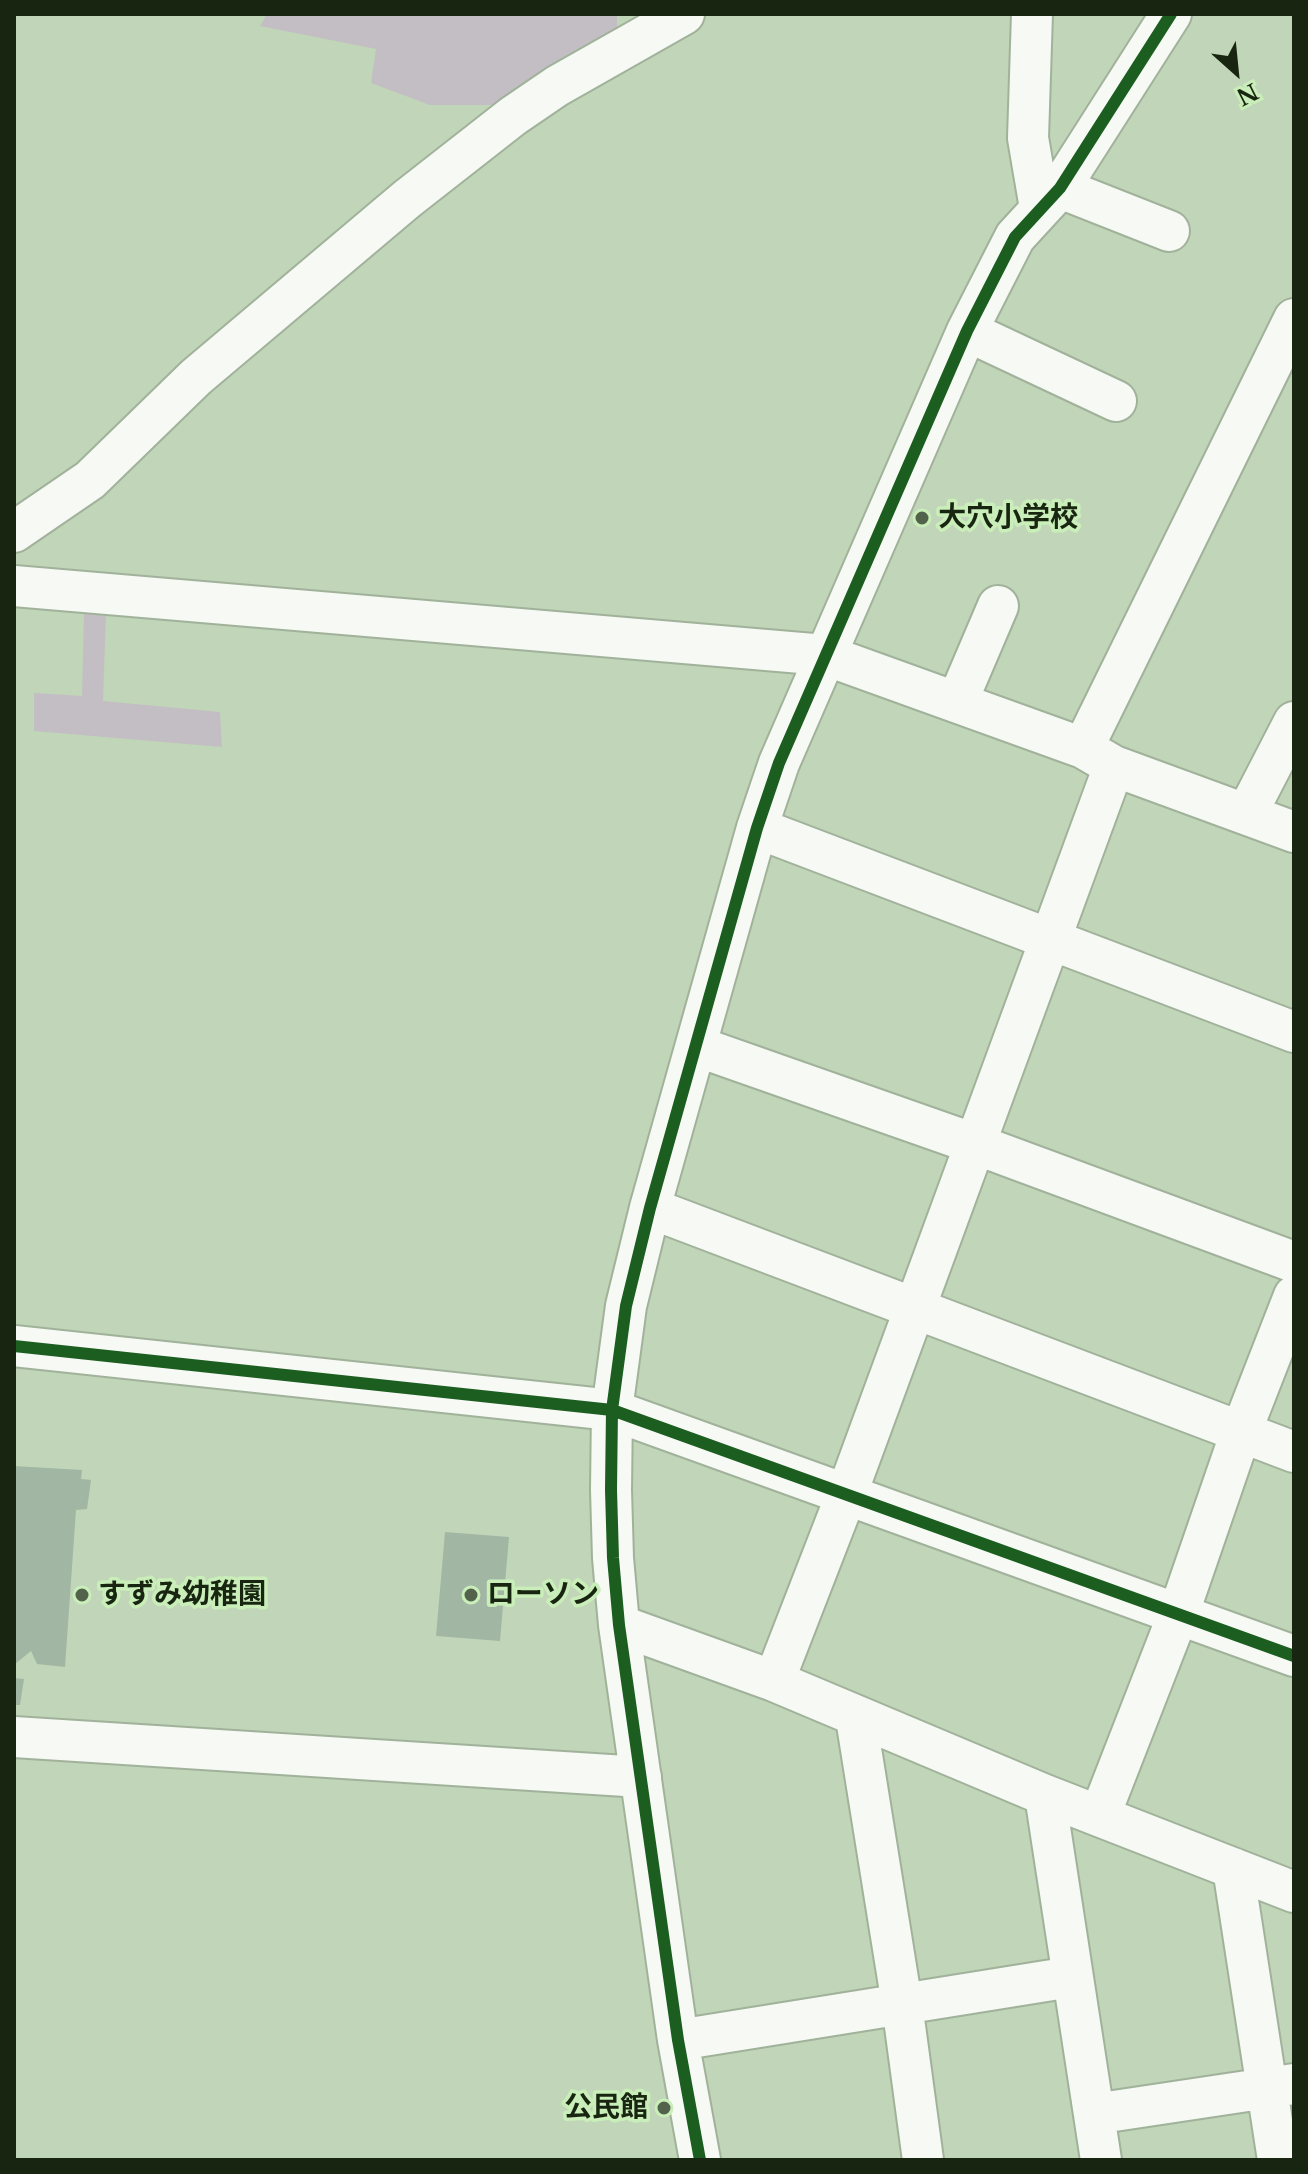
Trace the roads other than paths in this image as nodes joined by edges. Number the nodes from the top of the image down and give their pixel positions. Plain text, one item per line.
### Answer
1 (684, 14) edge
2 (1032, 14) edge
3 (1171, 14) edge
4 (1050, 198) junction
5 (1169, 231) dead end
6 (1294, 319) edge
7 (967, 331) junction
8 (1116, 401) dead end
9 (14, 532) edge
10 (14, 586) edge
11 (998, 606) dead end
12 (825, 655) junction
13 (957, 702) junction
14 (1294, 722) edge
15 (1098, 757) junction
16 (1247, 813) junction
17 (757, 828) junction
18 (1294, 832) edge
19 (1050, 938) junction
20 (1294, 1032) edge
21 (696, 1046) junction
22 (975, 1144) junction
23 (650, 1208) junction
24 (1294, 1262) edge
25 (1294, 1296) edge
26 (915, 1308) junction
27 (14, 1346) edge
28 (612, 1410) junction
29 (1241, 1432) junction
30 (1294, 1452) edge
31 (847, 1493) junction
32 (1178, 1615) junction
33 (619, 1625) junction
34 (1294, 1656) edge
35 (774, 1681) junction
36 (856, 1718) junction
37 (14, 1737) edge
38 (641, 1777) junction
39 (1045, 1795) junction
40 (1100, 1815) junction
41 (1233, 1868) junction
42 (1294, 1892) edge
43 (1071, 1977) junction
44 (902, 2004) junction
45 (678, 2040) junction
46 (1280, 2086) edge
47 (1094, 2114) junction
48 (700, 2160) edge
49 (923, 2160) edge
50 (1101, 2160) edge
51 (1278, 2160) edge

1 - 9 street
2 - 4 street
3 - 4 street
4 - 5 street
4 - 7 street
6 - 15 street
7 - 8 street
7 - 12 street
10 - 12 street
11 - 13 street
12 - 13 street
12 - 17 street
13 - 15 street
14 - 16 street
15 - 16 street
15 - 19 street
16 - 18 street
17 - 19 street
17 - 21 street
19 - 20 street
19 - 22 street
21 - 22 street
21 - 23 street
22 - 24 street
22 - 26 street
23 - 26 street
23 - 28 street
25 - 29 street
26 - 29 street
26 - 31 street
27 - 28 street
28 - 31 street
28 - 33 street
29 - 30 street
29 - 32 street
31 - 32 street
31 - 35 street
32 - 34 street
32 - 40 street
33 - 35 street
33 - 38 street
35 - 36 street
36 - 39 street
36 - 44 street
37 - 38 street
38 - 45 street
39 - 40 street
39 - 43 street
40 - 41 street
41 - 42 street
41 - 46 street
43 - 44 street
43 - 47 street
44 - 45 street
44 - 49 street
45 - 48 street
46 - 47 street
46 - 51 street
47 - 50 street

